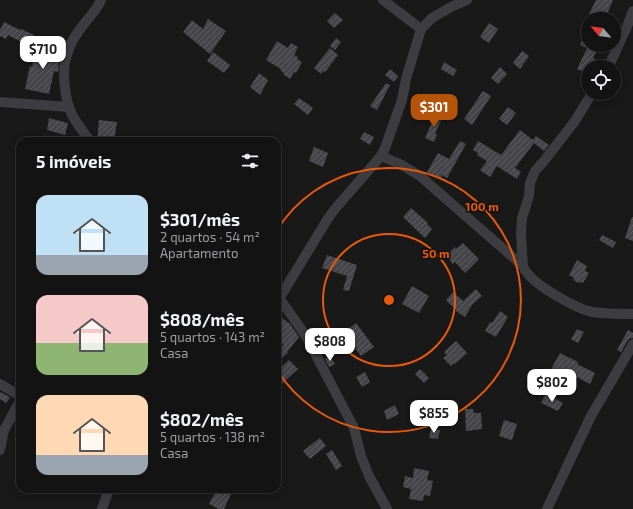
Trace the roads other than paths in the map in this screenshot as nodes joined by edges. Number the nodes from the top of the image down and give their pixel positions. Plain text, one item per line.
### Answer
1 (101, 0) edge
2 (383, 0) edge
3 (467, 0) edge
4 (632, 16) edge
5 (421, 29) junction
6 (612, 60) edge
7 (588, 100) edge
8 (0, 102) edge
9 (69, 107) junction
10 (87, 137) edge
11 (381, 156) junction
12 (523, 266) junction
13 (281, 295) edge
14 (281, 304) edge
15 (633, 314) edge
16 (633, 344) edge
17 (0, 384) edge
18 (16, 393) edge
19 (16, 408) edge
20 (0, 450) edge
21 (107, 493) edge
22 (102, 509) edge
23 (387, 509) edge
24 (547, 509) edge

1 - 9 street
2 - 5 street
3 - 5 street
4 - 6 street
5 - 11 street
7 - 12 street
8 - 9 street
9 - 10 street
11 - 12 street
11 - 13 street
12 - 15 street
14 - 23 street
16 - 24 street
17 - 18 street
19 - 20 street
21 - 22 street

